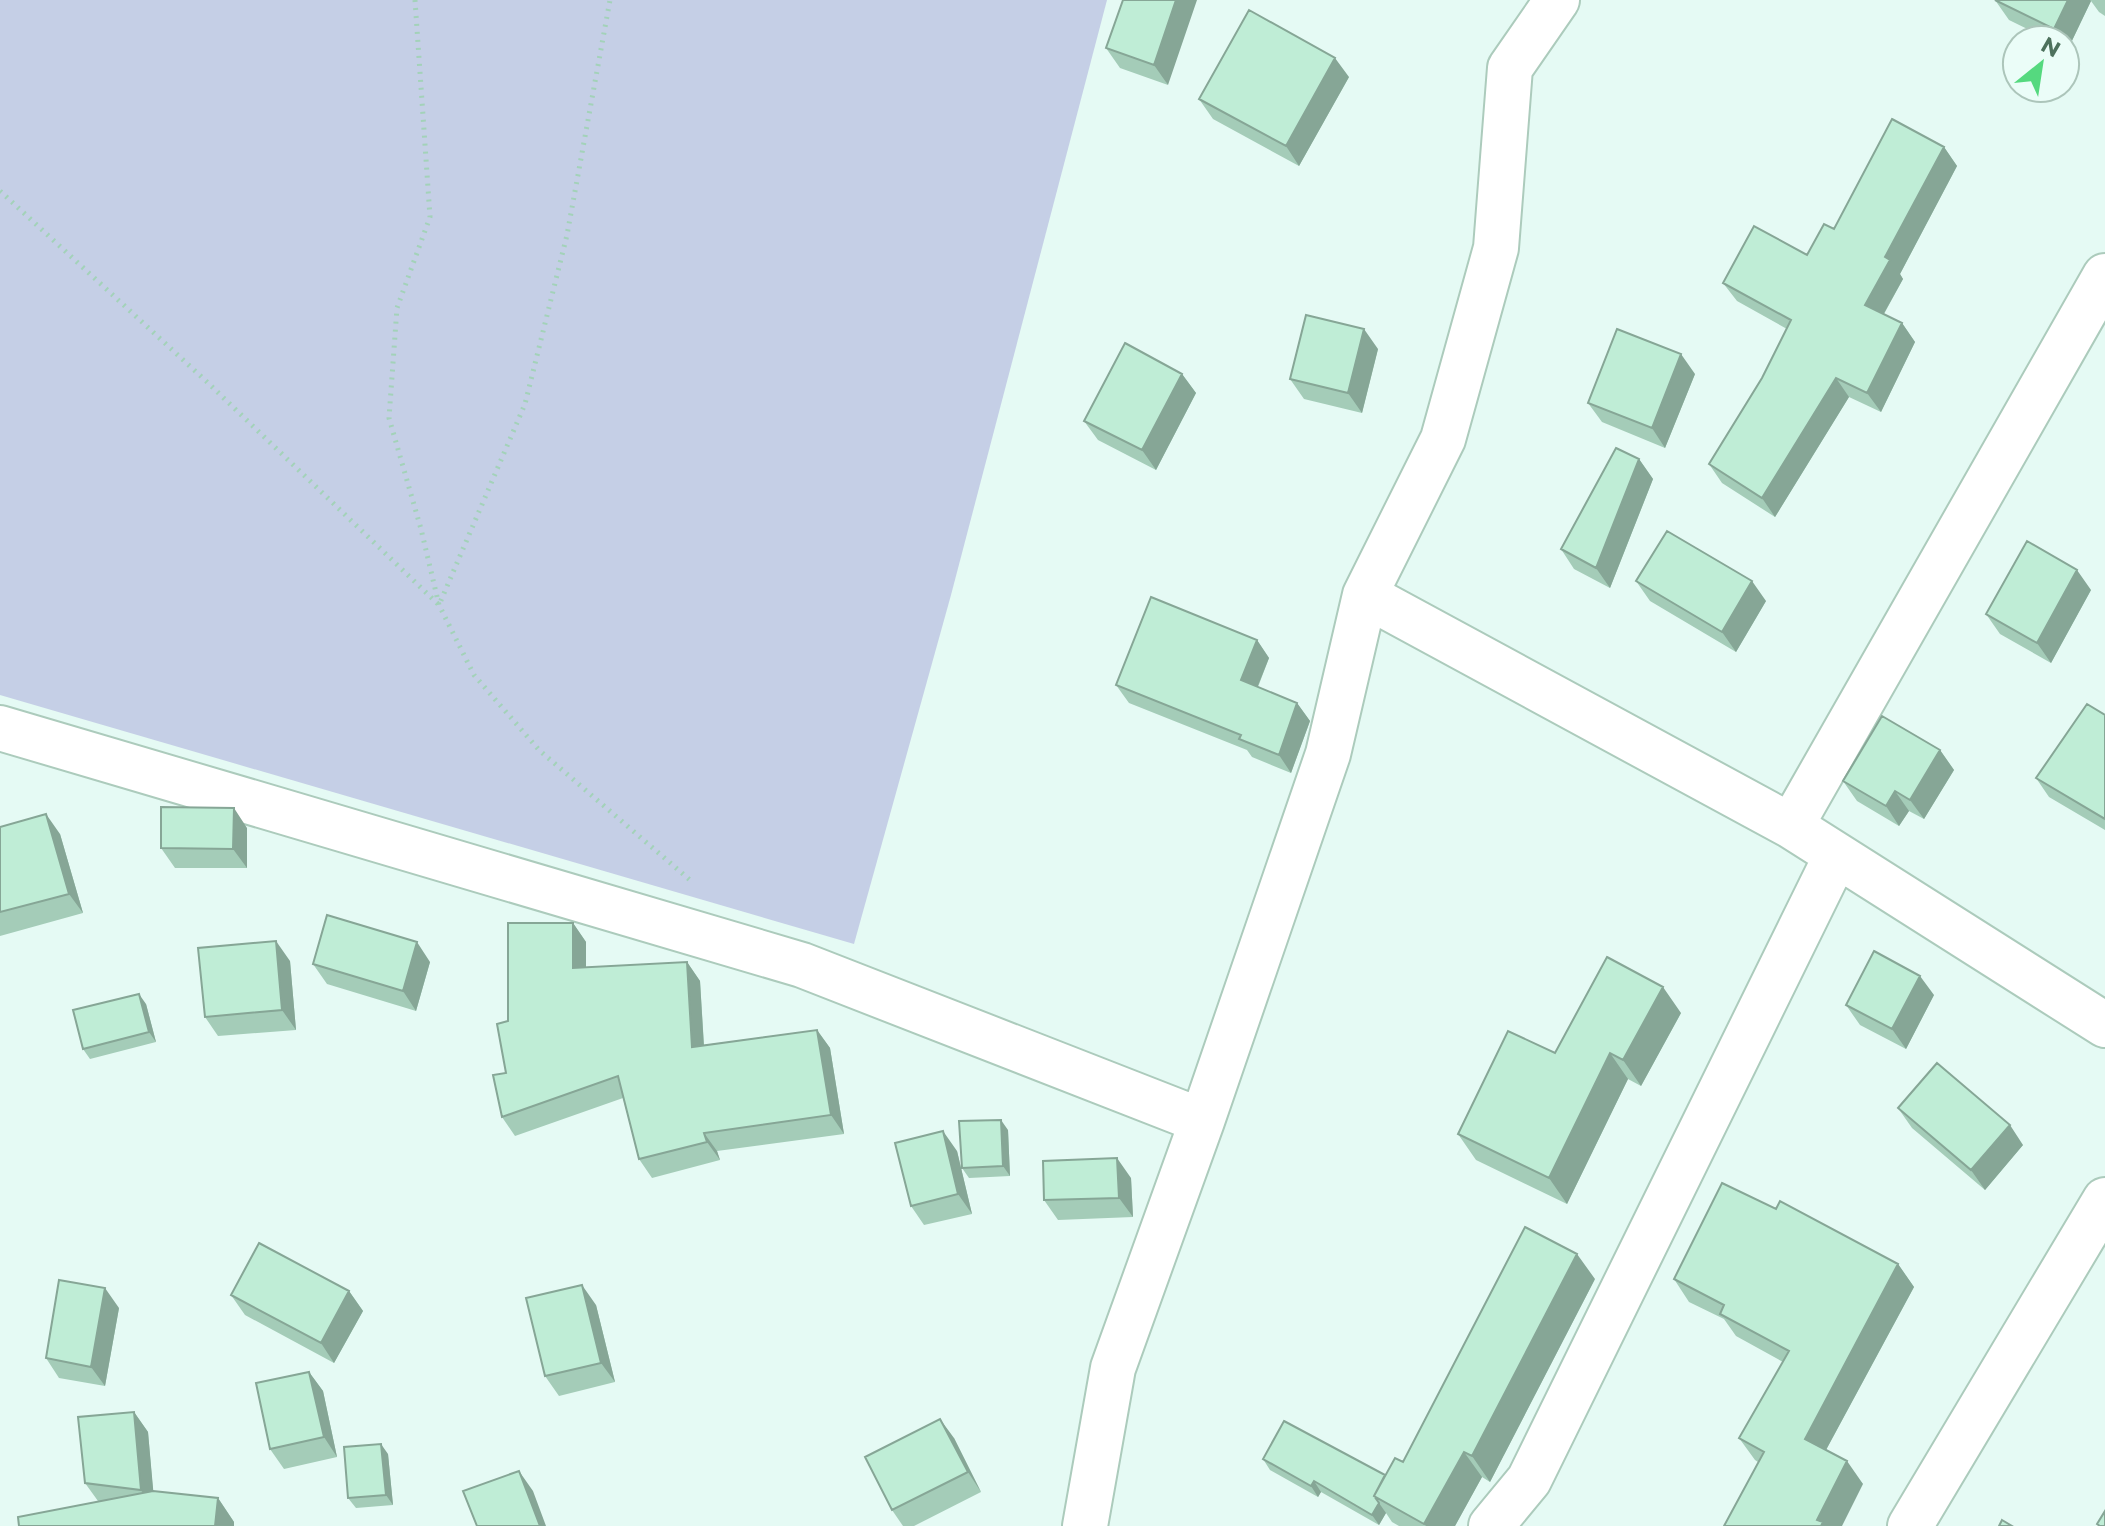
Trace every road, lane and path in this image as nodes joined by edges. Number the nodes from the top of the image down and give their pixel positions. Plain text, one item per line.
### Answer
1 (415, 0) edge
2 (610, 0) edge
3 (1557, 0) edge
4 (0, 191) edge
5 (2105, 276) edge
6 (1365, 595) junction
7 (439, 605) junction
8 (0, 728) edge
9 (1791, 826) junction
10 (1836, 856) junction
11 (724, 909) joint
12 (802, 965) junction
13 (2105, 1025) edge
14 (1202, 1121) junction
15 (2105, 1200) edge
16 (1085, 1526) edge
17 (1491, 1526) edge
18 (1910, 1526) edge

1 - 7 path
2 - 7 path
3 - 6 street
4 - 7 path
5 - 9 street
6 - 9 street
6 - 14 street
7 - 11 path
8 - 12 street
9 - 10 street
10 - 13 street
10 - 17 street
11 - 12 street
12 - 14 street
14 - 16 street
15 - 18 street

